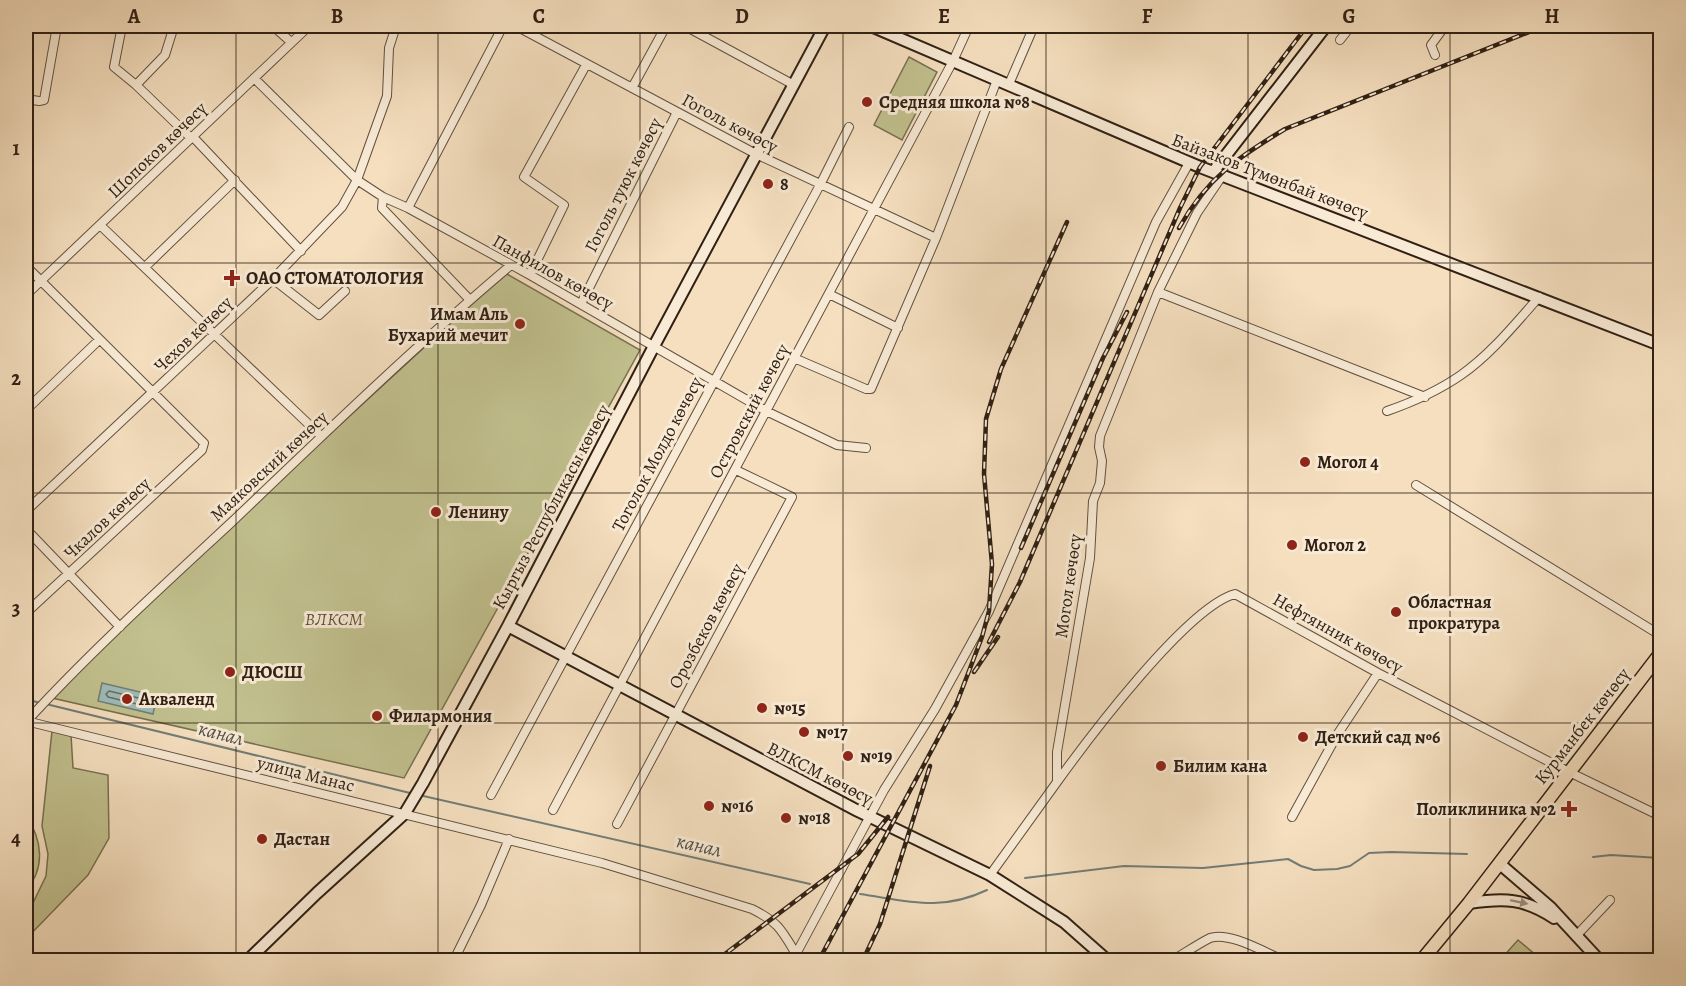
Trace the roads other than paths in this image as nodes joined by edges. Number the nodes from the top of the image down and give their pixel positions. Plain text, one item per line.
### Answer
1 (57, 26) edge
2 (122, 26) edge
3 (174, 26) edge
4 (273, 26) edge
5 (309, 26) edge
6 (396, 26) edge
7 (503, 26) edge
8 (516, 26) edge
9 (666, 26) edge
10 (685, 26) edge
11 (825, 26) edge
12 (871, 26) edge
13 (969, 26) edge
14 (1034, 26) edge
15 (1326, 26) edge
16 (1351, 26) edge
17 (1445, 26) edge
18 (897, 31) edge
19 (1340, 40) dead end
20 (291, 42) junction
21 (1435, 55) dead end
22 (953, 61) junction
23 (586, 65) junction
24 (254, 78) junction
25 (998, 80) junction
26 (1009, 84) junction
27 (136, 85) junction
28 (794, 85) junction
29 (632, 88) junction
30 (26, 99) edge
31 (676, 112) junction
32 (849, 127) dead end
33 (192, 137) junction
34 (756, 154) junction
35 (1189, 163) junction
36 (1217, 174) junction
37 (235, 180) junction
38 (357, 180) junction
39 (820, 185) junction
40 (383, 197) junction
41 (408, 208) junction
42 (874, 210) junction
43 (100, 225) junction
44 (936, 238) junction
45 (301, 251) junction
46 (511, 265) junction
47 (26, 266) edge
48 (145, 267) junction
49 (530, 275) junction
50 (273, 279) junction
51 (41, 281) junction
52 (345, 291) dead end
53 (1158, 292) junction
54 (829, 294) junction
55 (26, 296) edge
56 (1539, 297) junction
57 (470, 300) junction
58 (581, 304) junction
59 (898, 328) junction
60 (216, 334) junction
61 (99, 340) junction
62 (1660, 345) edge
63 (654, 346) junction
64 (794, 358) junction
65 (714, 382) junction
66 (153, 393) junction
67 (1425, 397) junction
68 (26, 410) edge
69 (766, 411) junction
70 (1387, 411) dead end
71 (321, 436) junction
72 (866, 448) dead end
73 (736, 470) junction
74 (1416, 484) dead end
75 (26, 511) edge
76 (26, 529) edge
77 (69, 573) junction
78 (26, 613) edge
79 (508, 626) junction
80 (120, 627) junction
81 (1660, 635) edge
82 (1660, 654) edge
83 (565, 656) junction
84 (1378, 673) junction
85 (620, 685) junction
86 (675, 716) junction
87 (26, 722) edge
88 (1569, 772) junction
89 (1057, 782) junction
90 (491, 795) dead end
91 (553, 810) dead end
92 (405, 813) junction
93 (1660, 816) edge
94 (869, 817) junction
95 (1292, 817) dead end
96 (617, 824) dead end
97 (509, 839) junction
98 (1500, 864) junction
99 (990, 875) junction
100 (1610, 900) dead end
101 (1469, 903) junction
102 (1564, 924) junction
103 (1576, 936) junction
104 (794, 957) edge
105 (248, 960) edge
106 (454, 960) edge
107 (1107, 960) edge
108 (1173, 960) edge
109 (1283, 960) edge
110 (1422, 960) edge
111 (1599, 960) edge

1 - 30 street
2 - 27 street
3 - 27 street
4 - 20 street
5 - 20 street, Шопоков көчөсү
6 - 38 street, Чехов көчөсү
7 - 41 street
8 - 23 street, Гоголь көчөсү
9 - 29 street
10 - 28 street
11 - 28 main road, Кыргыз Республикасы көчөсү
12 - 18 main road, Байзаков Түмөнбай көчөсү
13 - 22 street, Островский көчөсү
14 - 26 street
15 - 36 main road
16 - 19 street
17 - 21 street
18 - 22 main road, Байзаков Түмөнбай көчөсү
20 - 24 street, Шопоков көчөсү
22 - 25 main road, Байзаков Түмөнбай көчөсү
22 - 42 street, Островский көчөсү
23 - 29 street, Гоголь көчөсү
23 - 49 street
24 - 33 street, Шопоков көчөсү
24 - 38 street, Панфилов көчөсү
25 - 26 main road, Байзаков Түмөнбай көчөсү
25 - 44 street
26 - 35 main road, Байзаков Түмөнбай көчөсү
27 - 33 street
28 - 34 main road, Кыргыз Республикасы көчөсү
29 - 31 street, Гоголь көчөсү
31 - 34 street, Гоголь көчөсү
31 - 58 street, Гоголь туюк көчөсү
32 - 39 street, Тоголок Молдо көчөсү
33 - 37 street
33 - 43 street, Шопоков көчөсү
34 - 39 street, Гоголь көчөсү
34 - 63 main road, Кыргыз Республикасы көчөсү
35 - 36 main road, Байзаков Түмөнбай көчөсү
35 - 94 street
36 - 53 street, Могол көчөсү
36 - 56 main road, Байзаков Түмөнбай көчөсү
37 - 45 street
37 - 48 street
38 - 40 street, Панфилов көчөсү
38 - 45 street, Чехов көчөсү
39 - 42 street, Гоголь көчөсү
39 - 65 street, Тоголок Молдо көчөсү
40 - 41 street, Панфилов көчөсү
40 - 57 street
41 - 46 street, Панфилов көчөсү
42 - 44 street, Гоголь көчөсү
42 - 54 street, Островский көчөсү
43 - 48 street
43 - 51 street, Шопоков көчөсү
44 - 59 street
45 - 50 street, Чехов көчөсү
46 - 49 street, Панфилов көчөсү
46 - 57 street, Маяковский көчөсү
47 - 51 street
48 - 60 street
49 - 58 street, Панфилов көчөсү
50 - 52 street
50 - 60 street, Чехов көчөсү
51 - 55 street, Шопоков көчөсү
51 - 61 street
53 - 67 street
53 - 89 street, Могол көчөсү
54 - 59 street
54 - 64 street, Островский көчөсү
56 - 62 main road, Байзаков Түмөнбай көчөсү
56 - 67 street
57 - 71 street, Маяковский көчөсү
58 - 63 street, Панфилов көчөсү
59 - 64 street
60 - 66 street, Чехов көчөсү
60 - 71 street
61 - 66 street
61 - 68 street
63 - 65 street, Панфилов көчөсү
63 - 79 main road, Кыргыз Республикасы көчөсү
64 - 69 street, Островский көчөсү
65 - 69 street, Панфилов көчөсү
65 - 83 street, Тоголок Молдо көчөсү
66 - 75 street, Чехов көчөсү
66 - 77 street, Чкалов көчөсү
67 - 70 street
69 - 72 street, Панфилов көчөсү
69 - 73 street, Островский көчөсү
71 - 80 street, Маяковский көчөсү
73 - 85 street, Островский көчөсү
73 - 86 street, Орозбеков көчөсү
74 - 81 street
76 - 77 street
77 - 78 street, Чкалов көчөсү
77 - 80 street
79 - 83 main road, ВЛКСМ көчөсү
79 - 92 main road, Кыргыз Республикасы көчөсү
80 - 87 street, Маяковский көчөсү
82 - 88 main road, Курманбек көчөсү
83 - 85 main road, ВЛКСМ көчөсү
83 - 90 street, Тоголок Молдо көчөсү
84 - 88 street, Нефтянник көчөсү
84 - 89 street, Нефтянник көчөсү
84 - 95 street
85 - 86 main road, ВЛКСМ көчөсү
85 - 91 street, Островский көчөсү
86 - 94 main road, ВЛКСМ көчөсү
86 - 96 street, Орозбеков көчөсү
87 - 92 street, улица Манас
88 - 93 street, Нефтянник көчөсү
88 - 98 main road, Курманбек көчөсү
89 - 99 street
92 - 97 street, улица Манас
92 - 105 main road, Кыргыз Республикасы көчөсү
94 - 99 main road, ВЛКСМ көчөсү
94 - 104 street
97 - 104 street, улица Манас
97 - 106 street
98 - 101 main road, Курманбек көчөсү
98 - 102 main road
99 - 107 main road, ВЛКСМ көчөсү
100 - 103 street
101 -> 102 main road
101 - 110 main road, Курманбек көчөсү
102 - 103 main road
103 - 111 main road
108 - 109 street

